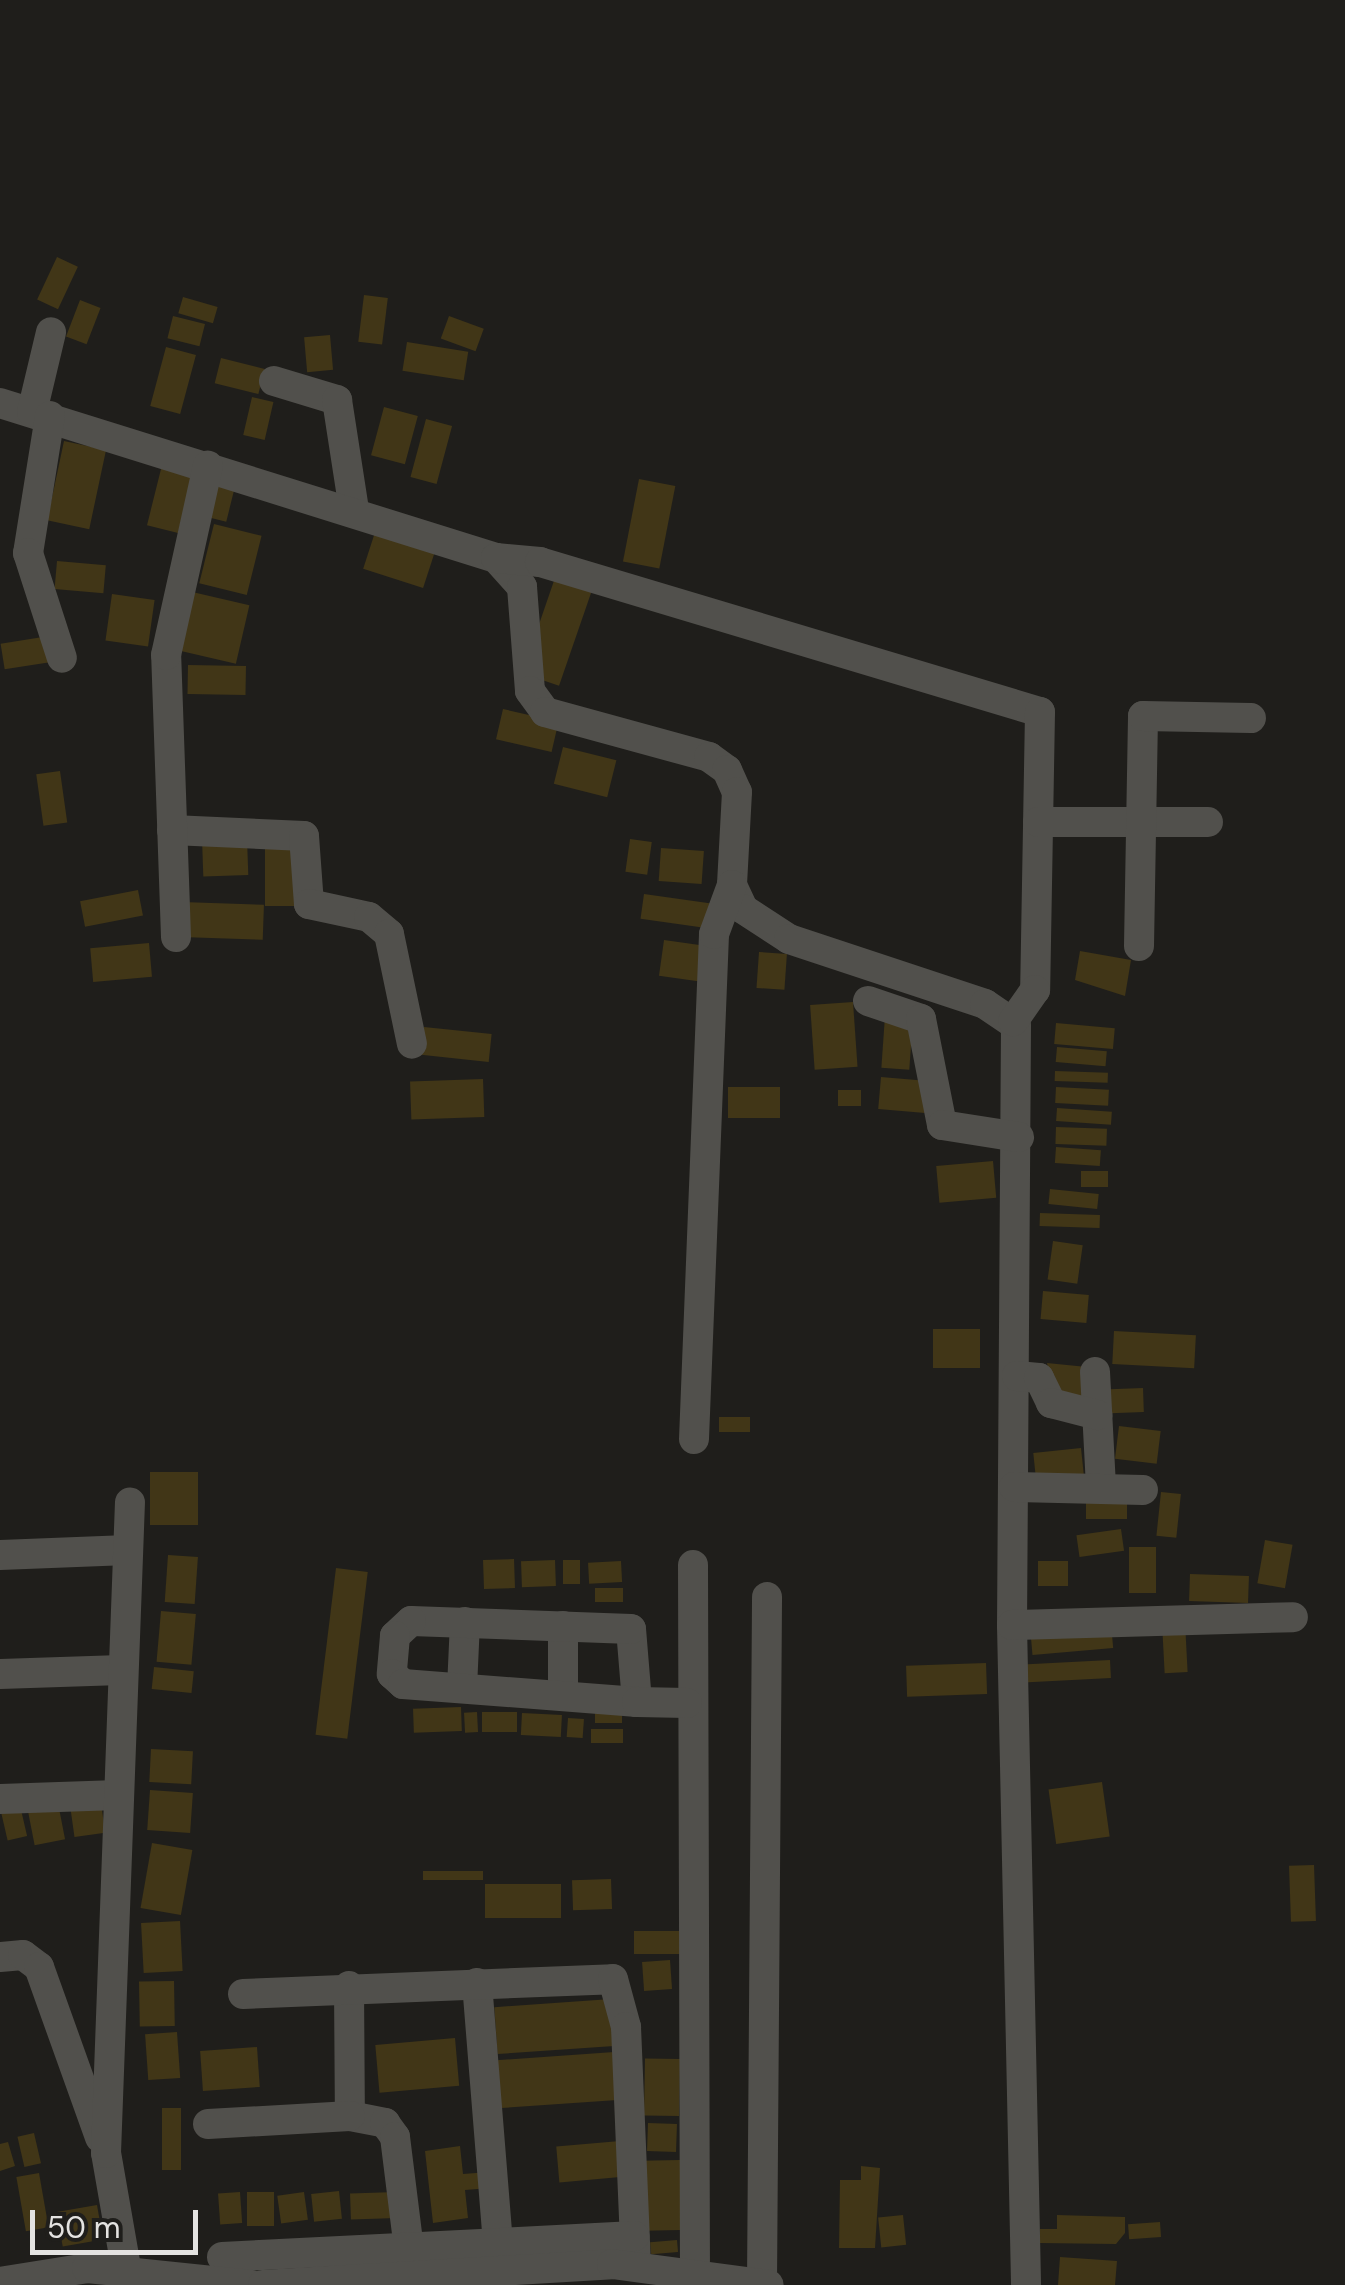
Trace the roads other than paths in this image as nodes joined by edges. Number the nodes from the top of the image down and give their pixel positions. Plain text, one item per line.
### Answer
1 (51, 332) dead end
2 (274, 381) dead end
3 (0, 403) edge
4 (41, 414) junction
5 (208, 466) junction
6 (354, 510) junction
7 (496, 558) junction
8 (62, 658) dead end
9 (1251, 718) dead end
10 (1038, 822) junction
11 (1141, 822) junction
12 (1208, 822) dead end
13 (172, 830) junction
14 (732, 885) junction
15 (176, 937) dead end
16 (1139, 946) dead end
17 (868, 1001) dead end
18 (1012, 1021) junction
19 (412, 1044) dead end
20 (1019, 1137) junction
21 (1095, 1372) dead end
22 (1017, 1376) junction
23 (1097, 1415) junction
24 (694, 1439) dead end
25 (1014, 1486) junction
26 (1101, 1488) junction
27 (1143, 1490) dead end
28 (130, 1502) dead end
29 (128, 1550) junction
30 (0, 1555) edge
31 (693, 1565) dead end
32 (767, 1597) dead end
33 (1293, 1617) dead end
34 (465, 1622) junction
35 (1012, 1625) junction
36 (562, 1626) junction
37 (121, 1670) junction
38 (0, 1674) edge
39 (462, 1688) junction
40 (563, 1696) junction
41 (637, 1702) junction
42 (688, 1703) junction
43 (118, 1795) junction
44 (0, 1799) edge
45 (0, 1957) edge
46 (476, 1983) junction
47 (350, 1986) junction
48 (243, 1994) dead end
49 (350, 2116) junction
50 (208, 2124) dead end
51 (106, 2154) junction
52 (498, 2242) junction
53 (406, 2247) junction
54 (635, 2250) junction
55 (222, 2257) dead end
56 (112, 2276) edge
57 (415, 2278) junction
58 (694, 2278) edge
59 (0, 2282) edge
60 (766, 2284) edge
61 (251, 2285) edge
62 (263, 2285) edge
63 (296, 2285) edge
64 (1026, 2285) edge

1 - 4 street
2 - 6 street
3 - 4 street
4 - 5 street
4 - 8 street
5 - 6 street
5 - 13 street
6 - 7 street
7 - 10 street
7 - 14 street
9 - 11 street
10 - 11 street
10 - 18 street
11 - 12 street
11 - 16 street
13 - 15 street
13 - 19 street
14 - 18 street
14 - 24 street
17 - 20 street
18 - 20 street
20 - 22 street
21 - 23 street
22 - 23 street
22 - 25 street
23 - 26 street
25 - 26 street
25 - 35 street
26 - 27 street
28 - 29 street
29 - 30 street
29 - 37 street
31 - 42 street
32 - 60 street
33 - 35 street
34 - 36 street
34 - 39 street
34 - 39 street
35 - 64 street
36 - 40 street
36 - 41 street
37 - 38 street
37 - 43 street
39 - 40 street
40 - 41 street
41 - 42 street
42 - 58 street
43 - 44 street
43 - 51 street
45 - 51 street
46 - 47 street
46 - 52 street
46 - 54 street
47 - 48 street
47 - 49 street
49 - 50 street
49 - 53 street
51 - 56 street
52 - 53 street
52 - 54 street
53 - 55 street
53 - 57 street
54 - 57 street
54 - 58 street
56 - 59 street
56 - 61 street
57 - 63 street
58 - 60 street
62 - 63 street

